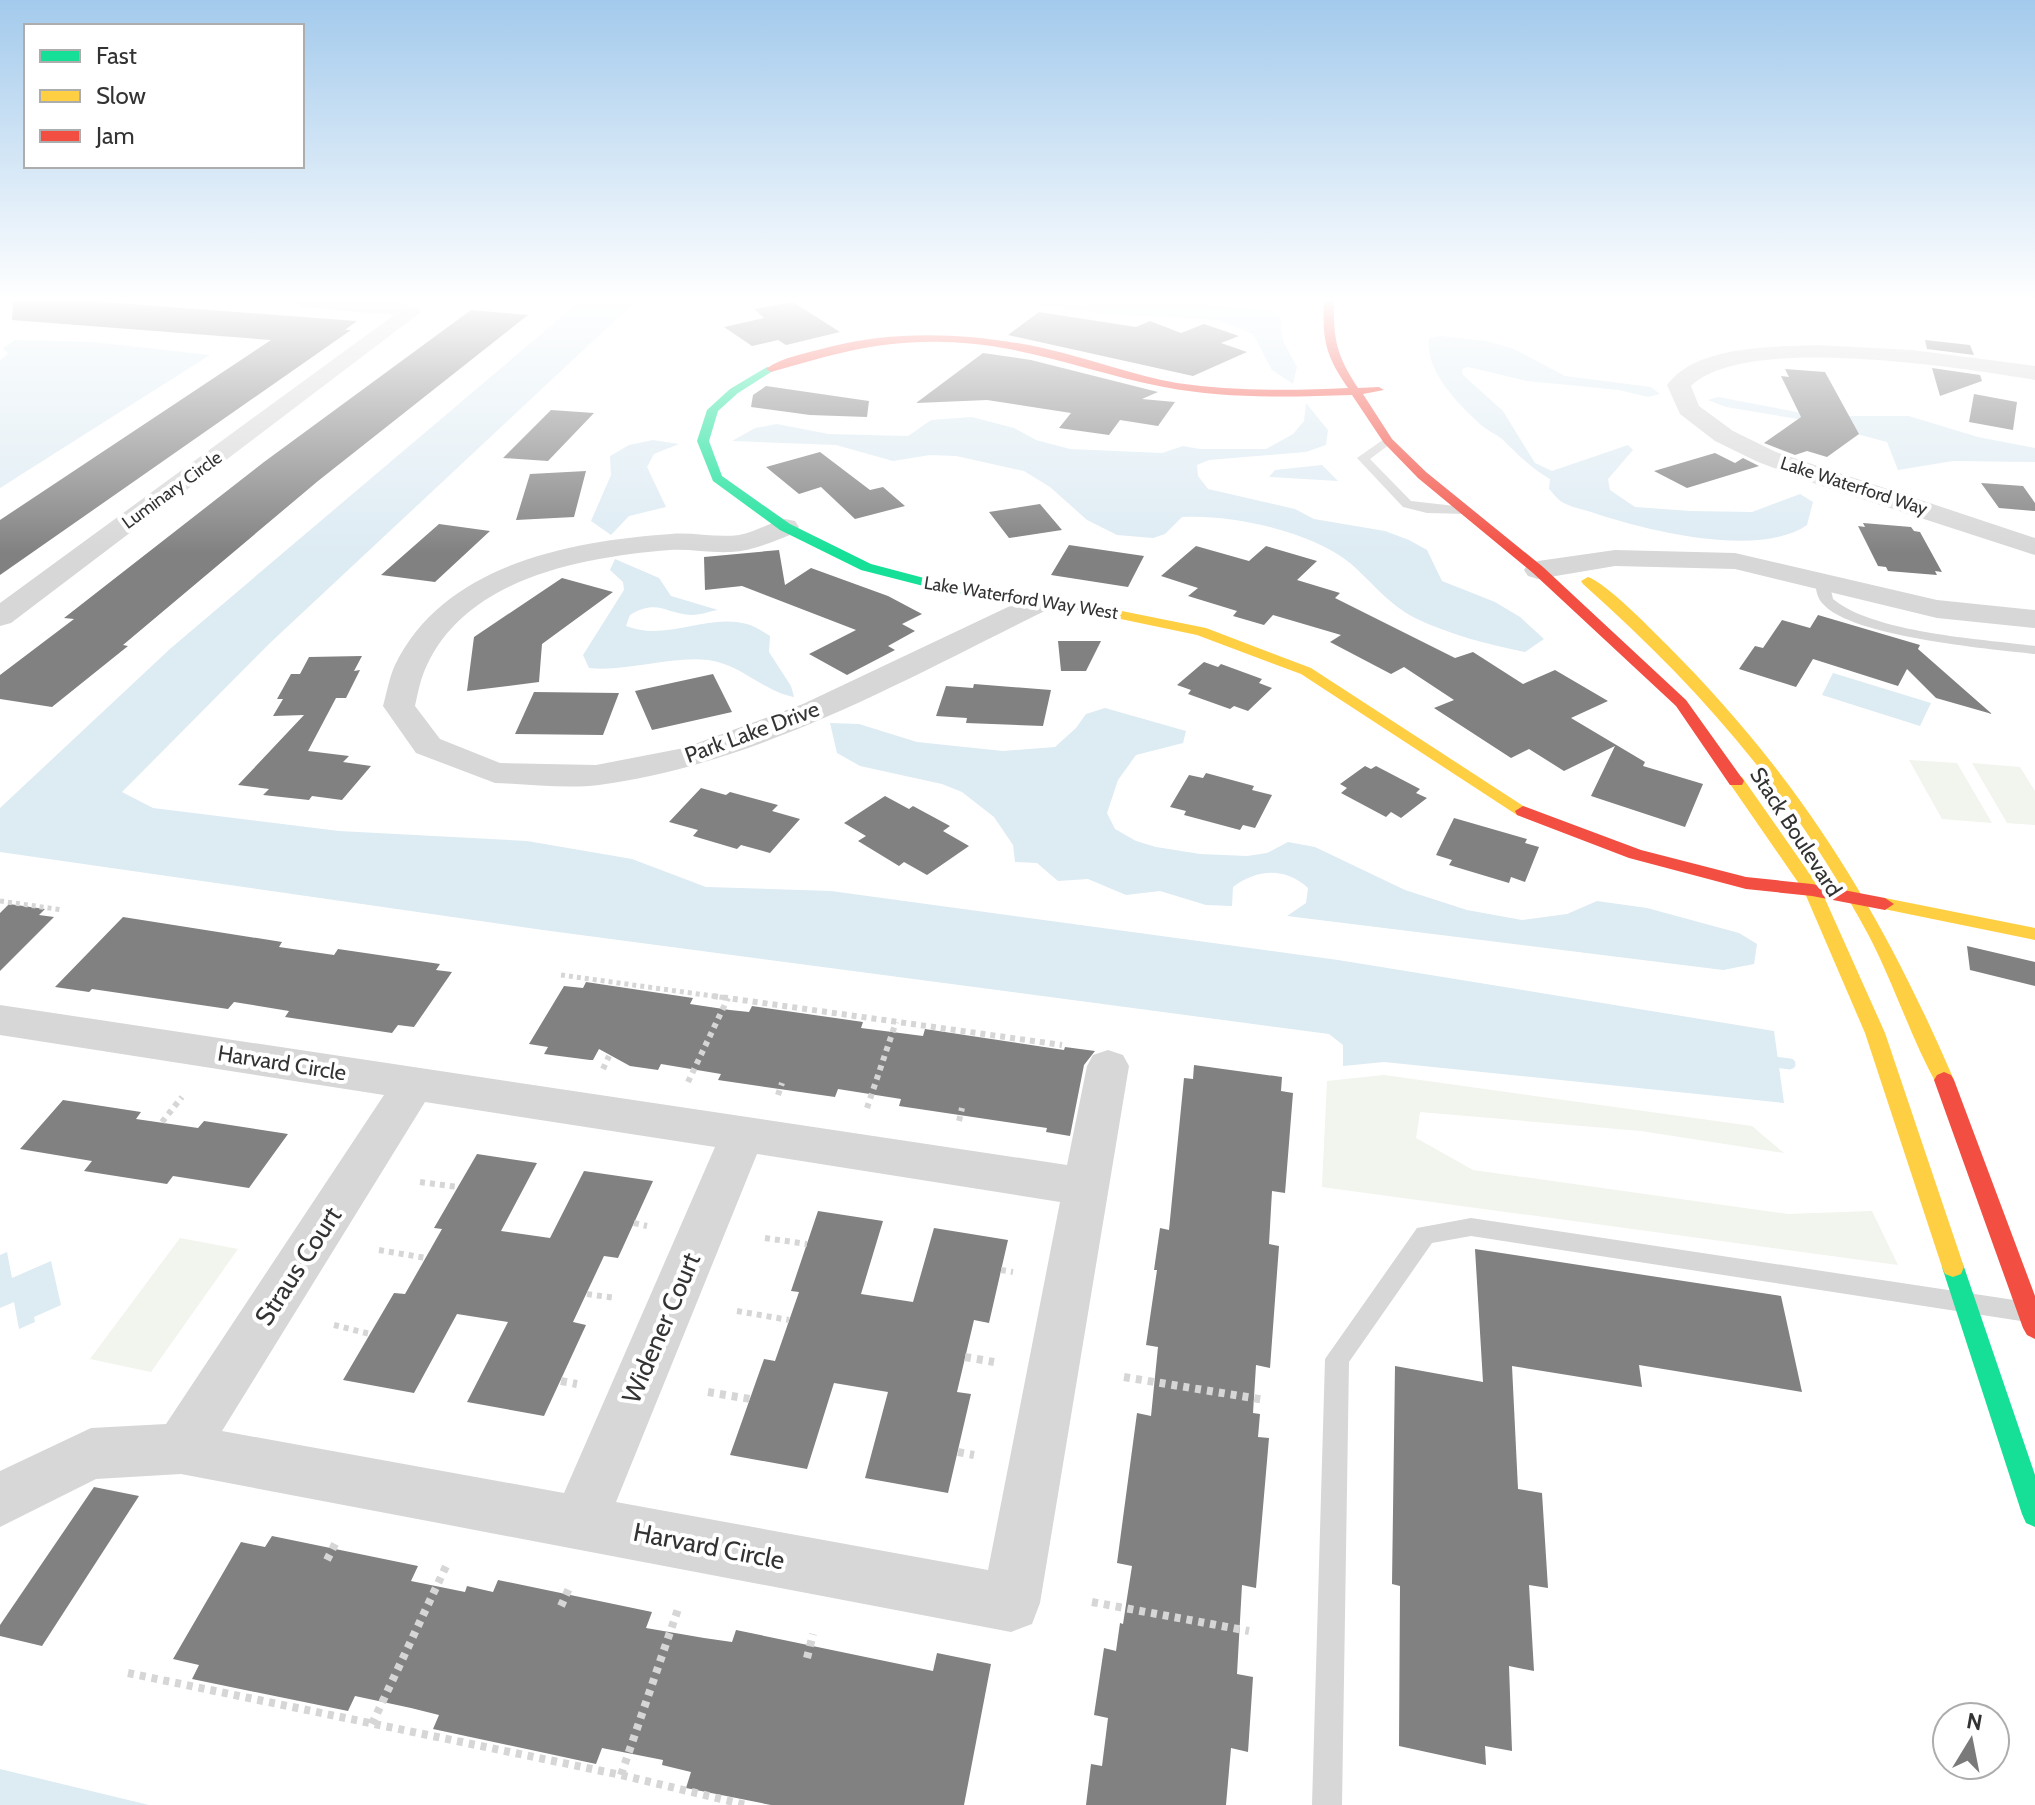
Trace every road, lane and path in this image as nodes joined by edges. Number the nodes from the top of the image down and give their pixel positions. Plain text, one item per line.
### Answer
1 (312, 385) edge
2 (742, 385) edge
3 (1173, 385) edge
4 (1349, 385) edge
5 (1679, 385) edge
6 (1380, 390) dead end
7 (1353, 392) junction
8 (1388, 441) junction
9 (1462, 484) dead end
10 (1483, 501) dead end
11 (1464, 511) junction
12 (785, 527) junction
13 (2035, 547) edge
14 (1553, 569) junction
15 (1793, 575) junction
16 (1822, 581) junction
17 (1593, 585) junction
18 (1041, 602) junction
19 (0, 617) edge
20 (2032, 623) edge
21 (2035, 650) edge
22 (1812, 890) junction
23 (1858, 900) junction
24 (0, 901) edge
25 (63, 910) dead end
26 (2035, 934) edge
27 (561, 975) dead end
28 (728, 998) junction
29 (896, 1022) junction
30 (3, 1024) edge
31 (1062, 1045) dead end
32 (609, 1056) dead end
33 (1108, 1066) dead end
34 (603, 1069) dead end
35 (688, 1082) dead end
36 (782, 1083) dead end
37 (414, 1084) junction
38 (778, 1095) dead end
39 (182, 1097) dead end
40 (867, 1108) dead end
41 (962, 1108) dead end
42 (959, 1121) dead end
43 (162, 1122) dead end
44 (743, 1134) junction
45 (420, 1182) dead end
46 (458, 1187) dead end
47 (1086, 1187) junction
48 (634, 1223) dead end
49 (647, 1226) dead end
50 (765, 1238) dead end
51 (807, 1244) dead end
52 (379, 1250) dead end
53 (426, 1258) dead end
54 (1001, 1270) dead end
55 (1013, 1272) dead end
56 (587, 1294) dead end
57 (615, 1298) dead end
58 (1965, 1303) junction
59 (737, 1311) dead end
60 (789, 1320) dead end
61 (2032, 1320) edge
62 (334, 1325) dead end
63 (370, 1334) dead end
64 (965, 1357) dead end
65 (994, 1362) dead end
66 (1124, 1377) dead end
67 (561, 1381) dead end
68 (577, 1384) dead end
69 (708, 1392) dead end
70 (750, 1399) dead end
71 (1265, 1400) dead end
72 (181, 1449) junction
73 (958, 1452) dead end
74 (974, 1455) dead end
75 (0, 1500) edge
76 (2035, 1514) edge
77 (580, 1522) junction
78 (337, 1540) dead end
79 (327, 1560) dead end
80 (448, 1562) dead end
81 (570, 1586) dead end
82 (1092, 1602) dead end
83 (561, 1606) dead end
84 (678, 1609) dead end
85 (1249, 1631) dead end
86 (813, 1634) dead end
87 (807, 1658) dead end
88 (128, 1673) dead end
89 (372, 1724) junction
90 (621, 1775) junction
91 (746, 1805) edge
92 (1327, 1805) edge

1 - 19 street, Luminary Circle
2 - 12 street, Lake Waterford Way West
3 - 7 street, Lake Waterford Way West
4 - 7 street, Stack Boulevard
5 - 13 street, Lake Waterford Way
6 - 7 street, Lake Waterford Way West
7 - 8 street, Stack Boulevard
8 - 11 street, Stack Boulevard
8 - 11 lane
9 - 10 street
11 - 14 street, Stack Boulevard
12 - 18 street, Lake Waterford Way West
12 - 18 street, Park Lake Drive
14 - 15 street
14 - 17 street
14 - 22 street, Stack Boulevard
15 - 16 street
15 - 17 street
16 - 20 street
16 - 21 lane
17 - 23 street, Stack Boulevard
18 - 22 street, Lake Waterford Way West
22 - 23 street
22 - 58 street, Stack Boulevard
23 - 26 street
23 - 61 street, Stack Boulevard
24 - 25 path
27 - 28 path
28 - 29 path
28 - 35 path
29 - 31 path
29 - 40 path
30 - 37 street, Harvard Circle
32 - 34 path
33 - 47 street, Harvard Circle
36 - 38 path
37 - 44 street, Harvard Circle
37 - 72 street, Straus Court
39 - 43 path
41 - 42 path
44 - 47 street, Harvard Circle
44 - 77 street, Widener Court
45 - 46 path
47 - 77 street, Harvard Circle
48 - 49 path
50 - 51 path
52 - 53 path
54 - 55 path
56 - 57 path
58 - 61 lane
58 - 76 street, Stack Boulevard
58 - 92 lane
59 - 60 path
62 - 63 path
64 - 65 path
66 - 71 path
67 - 68 path
69 - 70 path
72 - 75 street, Harvard Circle
72 - 77 street, Harvard Circle
73 - 74 path
78 - 79 path
80 - 89 path
81 - 83 path
82 - 85 path
84 - 90 path
86 - 87 path
88 - 89 path
89 - 90 path
90 - 91 path

